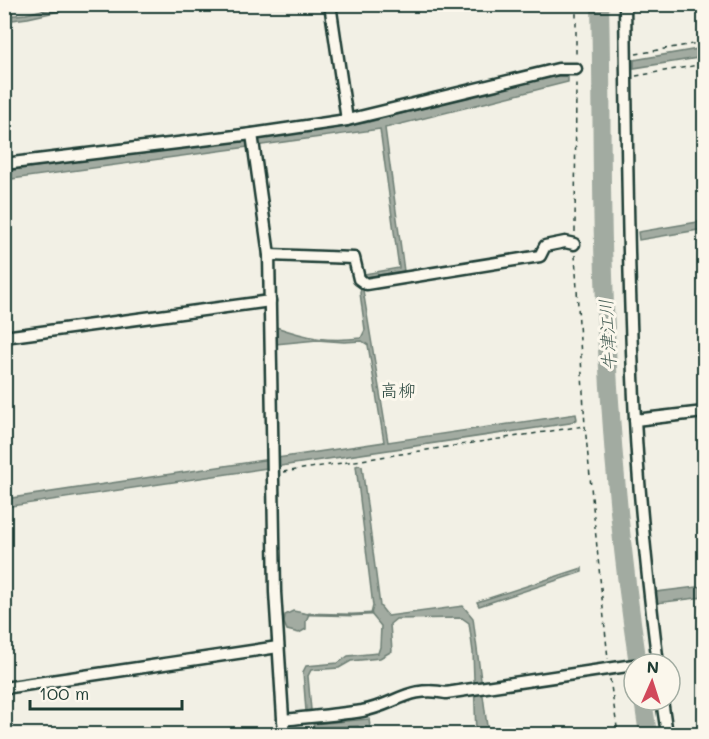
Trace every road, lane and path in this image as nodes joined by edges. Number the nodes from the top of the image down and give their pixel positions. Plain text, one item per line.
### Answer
1 (330, 4) edge
2 (576, 4) edge
3 (625, 4) edge
4 (705, 42) edge
5 (626, 56) junction
6 (705, 64) edge
7 (576, 69) junction
8 (626, 77) junction
9 (347, 120) junction
10 (252, 134) junction
11 (4, 164) edge
12 (574, 244) junction
13 (269, 255) junction
14 (270, 301) junction
15 (4, 337) edge
16 (705, 412) edge
17 (635, 420) junction
18 (585, 426) junction
19 (272, 471) junction
20 (278, 648) junction
21 (657, 652) edge
22 (622, 666) edge
23 (609, 668) junction
24 (4, 688) edge
25 (664, 712) edge
26 (283, 720) junction
27 (284, 735) edge
28 (618, 735) edge
29 (667, 735) edge

1 - 9 street
2 - 7 path
3 - 5 street
4 - 5 path
5 - 8 street
6 - 8 path
7 - 9 street
7 - 12 path
8 - 17 street
9 - 10 street
10 - 11 street
10 - 13 street
12 - 13 street
12 - 18 path
13 - 14 street
14 - 15 street
14 - 19 street
16 - 17 street
17 - 21 street
18 - 19 path
18 - 23 path
19 - 20 street
20 - 24 street
20 - 26 street
22 - 23 street
23 - 26 street
23 - 28 path
25 - 29 street
26 - 27 street

